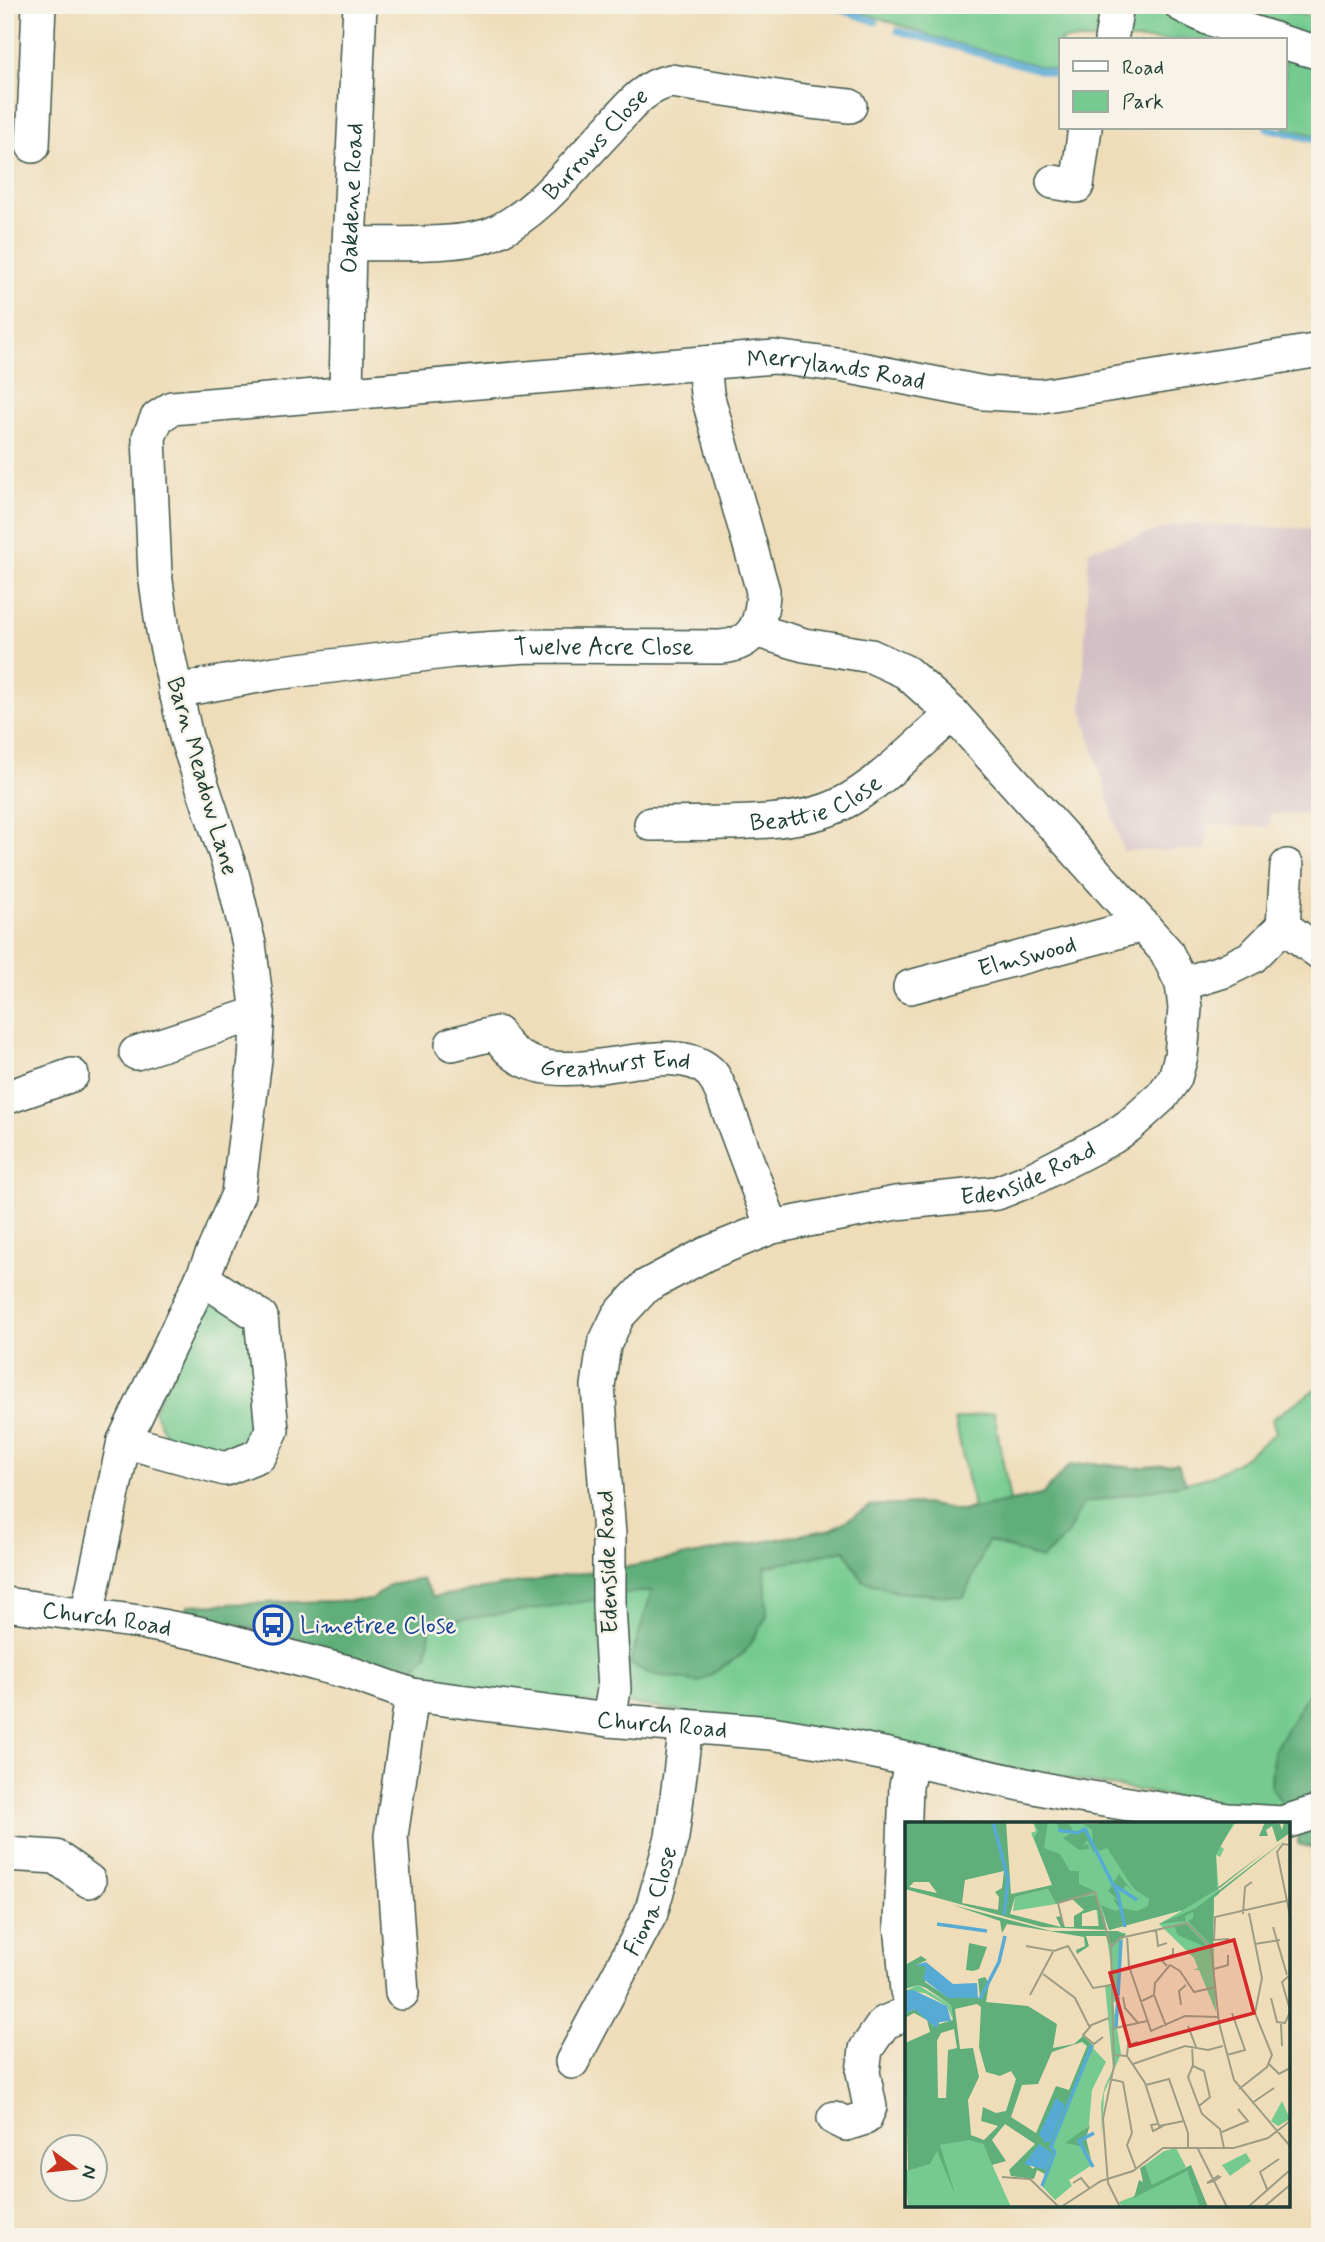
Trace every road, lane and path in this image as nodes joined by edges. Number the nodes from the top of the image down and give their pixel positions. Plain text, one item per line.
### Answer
1 (39, 5) edge
2 (360, 5) edge
3 (1117, 5) edge
4 (1181, 5) edge
5 (1111, 38) edge
6 (1271, 38) edge
7 (1286, 43) edge
8 (1320, 53) edge
9 (850, 106) dead end
10 (1085, 130) edge
11 (33, 146) dead end
12 (1054, 182) dead end
13 (349, 244) junction
14 (1320, 350) edge
15 (704, 363) junction
16 (346, 392) junction
17 (755, 630) junction
18 (175, 691) junction
19 (953, 714) junction
20 (651, 824) dead end
21 (1287, 866) dead end
22 (1143, 925) junction
23 (1283, 926) junction
24 (1320, 953) edge
25 (1182, 984) junction
26 (910, 988) dead end
27 (258, 1013) junction
28 (452, 1044) dead end
29 (136, 1053) dead end
30 (72, 1076) dead end
31 (5, 1098) edge
32 (772, 1227) junction
33 (202, 1278) junction
34 (124, 1441) junction
35 (5, 1604) edge
36 (88, 1615) junction
37 (412, 1695) junction
38 (609, 1720) junction
39 (686, 1726) junction
40 (912, 1760) junction
41 (1320, 1811) edge
42 (1264, 1822) edge
43 (1285, 1822) edge
44 (5, 1854) edge
45 (89, 1881) dead end
46 (905, 1969) edge
47 (402, 1993) dead end
48 (905, 2014) edge
49 (572, 2062) dead end
50 (834, 2118) dead end

1 - 11 street
2 - 13 street, Oakdene Road
3 - 5 street
4 - 6 street
7 - 8 street
9 - 13 street, Burrows Close
10 - 12 street
13 - 16 street, Oakdene Road
14 - 15 street, Merrylands Road
15 - 16 street, Merrylands Road
15 - 17 street
16 - 18 street, Barn Meadow Lane
17 - 18 street, Twelve Acre Close
17 - 19 street, Edenside Road
18 - 27 street, Barn Meadow Lane
19 - 20 street, Beattie Close
19 - 22 street, Edenside Road
21 - 23 street
22 - 25 street, Edenside Road
22 - 26 street, Elmswood
23 - 24 street
23 - 25 street
25 - 32 street, Edenside Road
27 - 29 street
27 - 33 street, Barn Meadow Lane
28 - 32 street, Greathurst End
30 - 31 street
32 - 38 street, Edenside Road
33 - 34 street, Barn Meadow Lane
33 - 34 street
34 - 36 street, Barn Meadow Lane
35 - 36 street, Church Road
36 - 37 street, Church Road
37 - 38 street, Church Road
37 - 47 street
38 - 39 street, Church Road
39 - 40 street, Church Road
39 - 49 street, Fiona Close
40 - 42 street, Church Road
40 - 46 street
41 - 43 street, Church Road
44 - 45 street
48 - 50 street

